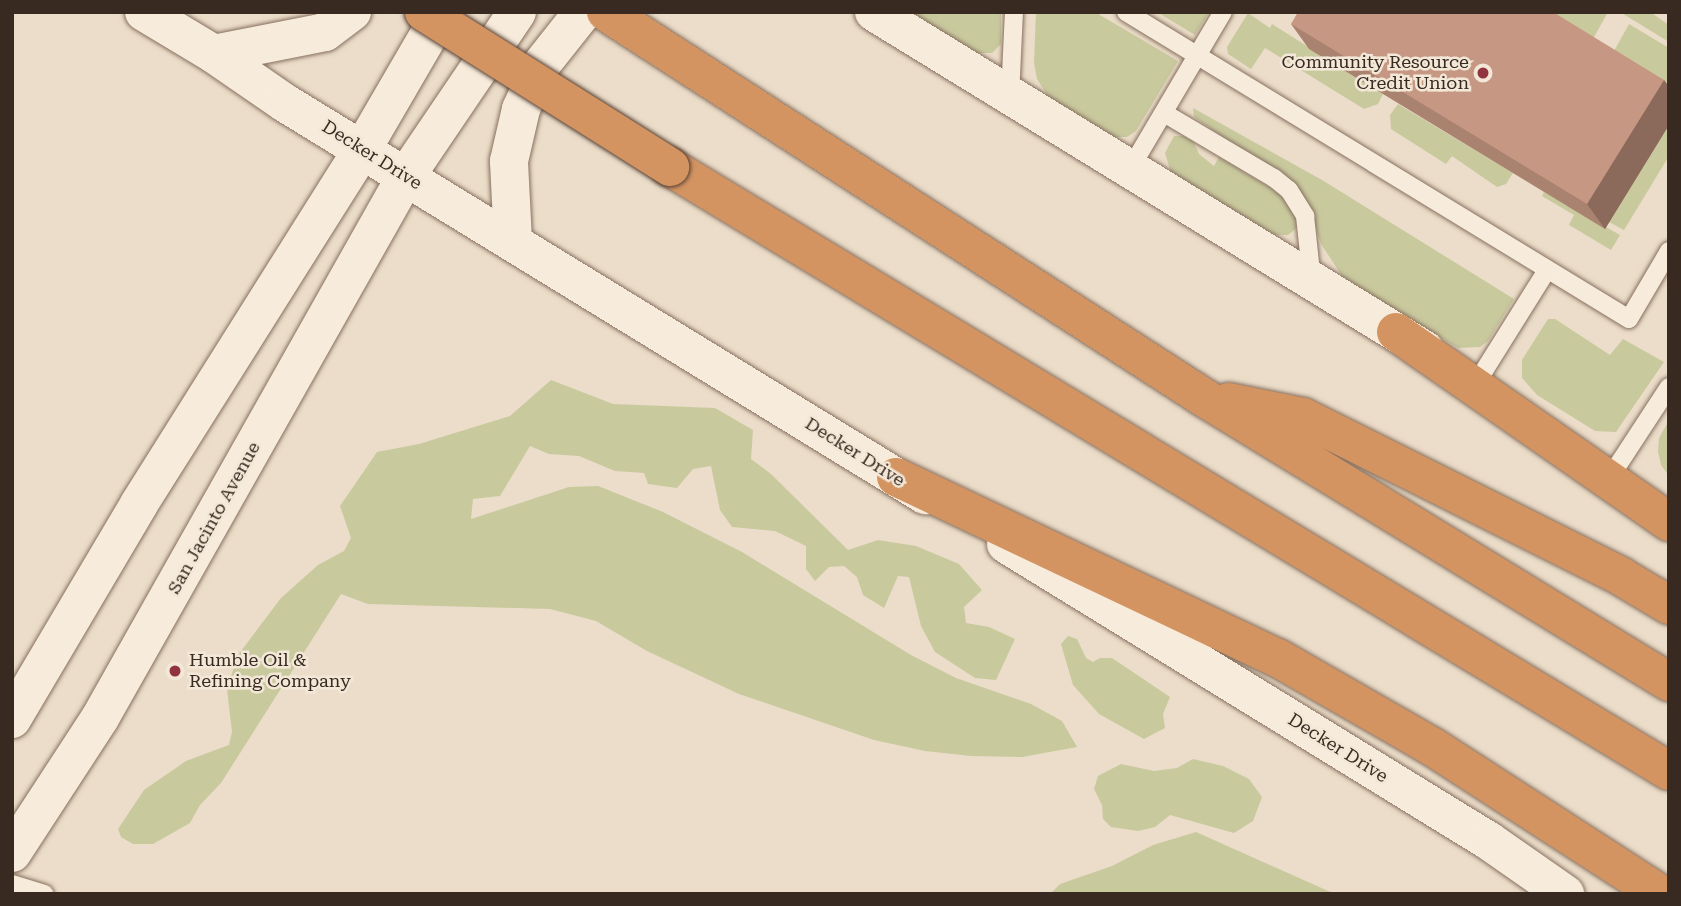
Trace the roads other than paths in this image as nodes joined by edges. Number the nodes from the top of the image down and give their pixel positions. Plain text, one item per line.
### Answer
1 (144, 12) edge
2 (352, 12) edge
3 (424, 12) edge
4 (442, 12) edge
5 (517, 12) edge
6 (583, 12) edge
7 (606, 12) edge
8 (874, 12) edge
9 (1014, 12) edge
10 (1126, 12) edge
11 (1223, 12) edge
12 (214, 54) junction
13 (1198, 56) junction
14 (1010, 96) junction
15 (1164, 113) junction
16 (363, 148) junction
17 (1130, 169) junction
18 (406, 176) junction
19 (513, 242) junction
20 (1669, 251) edge
21 (1547, 270) junction
22 (1312, 281) junction
23 (1396, 332) junction
24 (1477, 382) junction
25 (1669, 387) edge
26 (1203, 397) junction
27 (1616, 468) junction
28 (896, 477) junction
29 (1669, 499) edge
30 (1669, 522) edge
31 (1669, 606) edge
32 (1669, 682) edge
33 (12, 719) edge
34 (1669, 771) edge
35 (12, 853) edge
36 (12, 884) edge
37 (44, 894) edge
38 (1565, 894) edge
39 (1660, 894) edge

1 - 12 main road, Decker Drive
2 - 12 main road
3 - 34 highway, bridge
4 - 16 main road
5 - 18 main road, San Jacinto Avenue
6 - 19 main road
7 - 26 highway
8 - 14 main road
9 - 14 lane
10 - 13 lane
11 - 13 lane
12 - 16 main road, Decker Drive
13 - 15 lane
13 - 21 lane
14 - 17 main road
15 - 17 lane
15 - 22 lane
16 - 18 main road, Decker Drive
16 - 33 main road
17 - 22 main road
18 - 19 main road, Decker Drive
18 - 35 main road, San Jacinto Avenue
19 - 28 main road, Decker Drive
20 - 21 lane
21 - 24 lane
22 - 23 main road
23 - 24 main road
23 - 30 highway
24 - 27 main road
25 - 27 lane
26 - 31 highway
26 - 32 highway
27 - 29 main road
28 - 38 main road, Decker Drive
28 - 39 highway
36 - 37 lane

